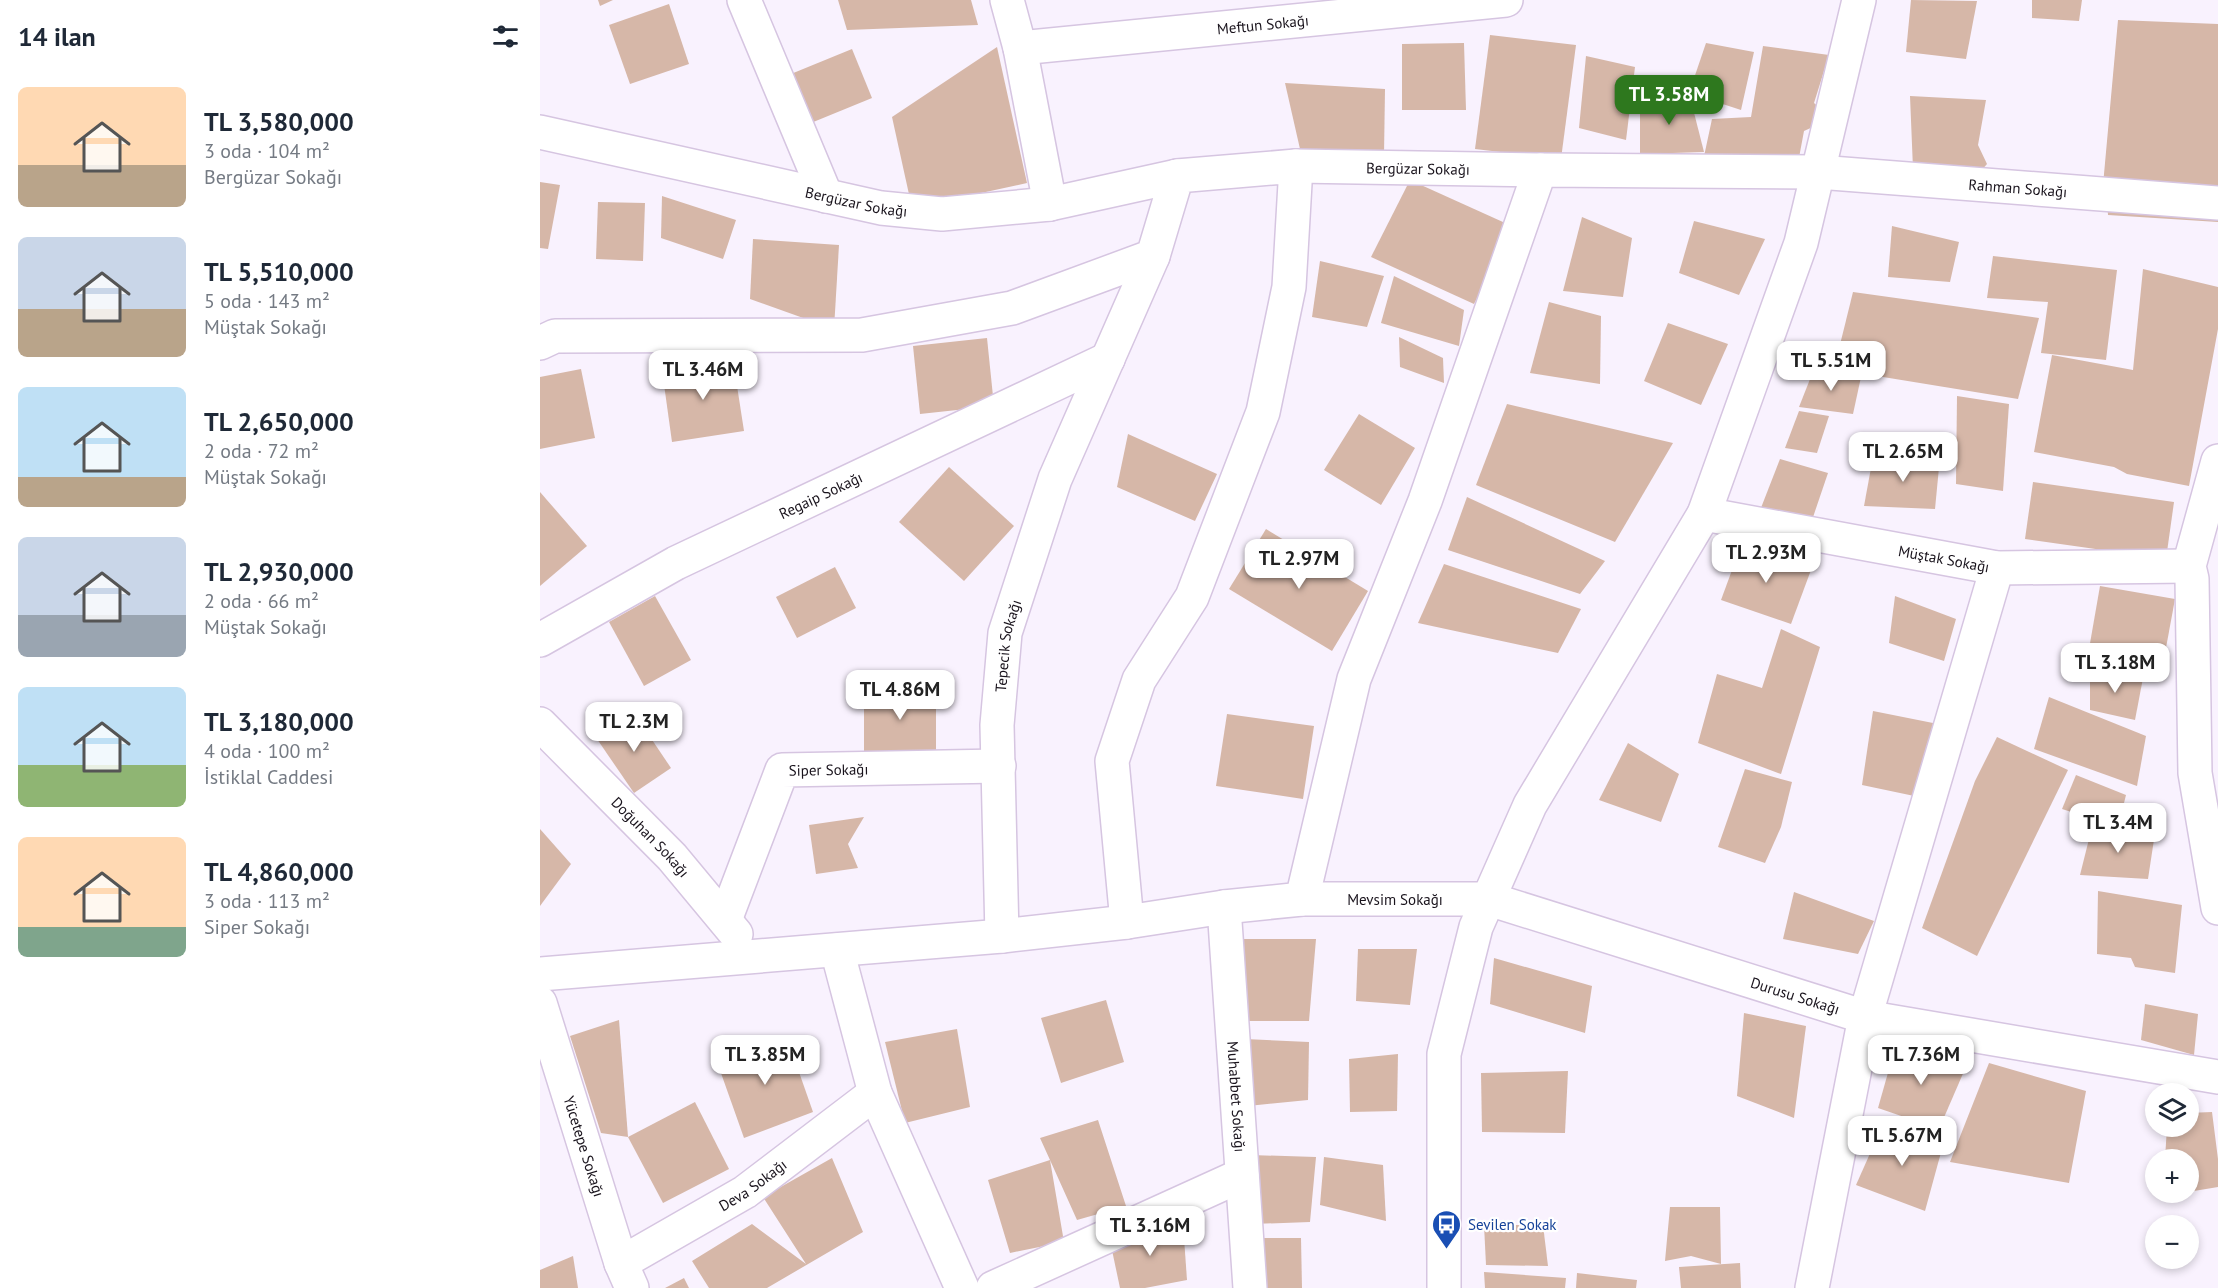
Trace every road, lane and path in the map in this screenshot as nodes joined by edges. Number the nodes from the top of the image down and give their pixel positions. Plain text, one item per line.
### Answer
1 (744, 0) edge
2 (1007, 0) edge
3 (1506, 0) edge
4 (1859, 0) edge
5 (1020, 48) junction
6 (540, 132) edge
7 (1296, 166) junction
8 (1540, 170) junction
9 (1818, 172) junction
10 (1177, 176) junction
11 (826, 196) junction
12 (1050, 204) junction
13 (2218, 204) edge
14 (1153, 256) junction
15 (540, 343) edge
16 (1108, 359) junction
17 (2218, 467) edge
18 (1704, 514) junction
19 (2189, 566) junction
20 (1998, 568) junction
21 (540, 640) edge
22 (540, 724) edge
23 (999, 766) junction
24 (1302, 899) junction
25 (1489, 899) junction
26 (1224, 907) junction
27 (2218, 908) edge
28 (725, 920) junction
29 (1127, 922) junction
30 (1002, 936) junction
31 (837, 950) junction
32 (755, 956) junction
33 (540, 974) edge
34 (540, 1003) edge
35 (1865, 1017) junction
36 (2218, 1077) edge
37 (875, 1093) junction
38 (1242, 1175) junction
39 (626, 1276) edge
40 (963, 1288) edge
41 (993, 1288) edge
42 (1250, 1288) edge
43 (1444, 1288) edge
44 (1812, 1288) edge

1 - 11 street
2 - 5 street
3 - 5 street, Meftun Sokağı
4 - 9 street
5 - 12 street
6 - 11 street, Bergüzar Sokağı
7 - 8 street, Bergüzar Sokağı
7 - 10 street, Bergüzar Sokağı
7 - 29 street
8 - 9 street, Bergüzar Sokağı
8 - 24 street
9 - 13 street, Rahman Sokağı
9 - 18 street
10 - 12 street, Bergüzar Sokağı
10 - 14 street, Tepecik Sokağı
11 - 12 street, Bergüzar Sokağı
14 - 15 street
14 - 16 street, Tepecik Sokağı
16 - 21 street, Regaip Sokağı
16 - 23 street, Tepecik Sokağı
17 - 19 street
18 - 20 street, Müştak Sokağı
18 - 25 street
19 - 20 street, Müştak Sokağı
19 - 27 street
20 - 35 street
22 - 28 street, Doğuhan Sokağı
23 - 28 street, Siper Sokağı
23 - 30 street, Tepecik Sokağı
24 - 25 street, Mevsim Sokağı
24 - 26 street, Mevsim Sokağı
25 - 35 street, Durusu Sokağı
25 - 43 street
26 - 29 street, Mevsim Sokağı
26 - 38 street, Muhabbet Sokağı
28 - 32 street, Doğuhan Sokağı
29 - 30 street
30 - 31 street
31 - 32 street
31 - 37 street
32 - 33 street
34 - 39 street, Yücetepe Sokağı
35 - 36 street, Durusu Sokağı
35 - 44 street
37 - 39 street, Deva Sokağı
37 - 40 street
38 - 41 street
38 - 42 street, Muhabbet Sokağı

